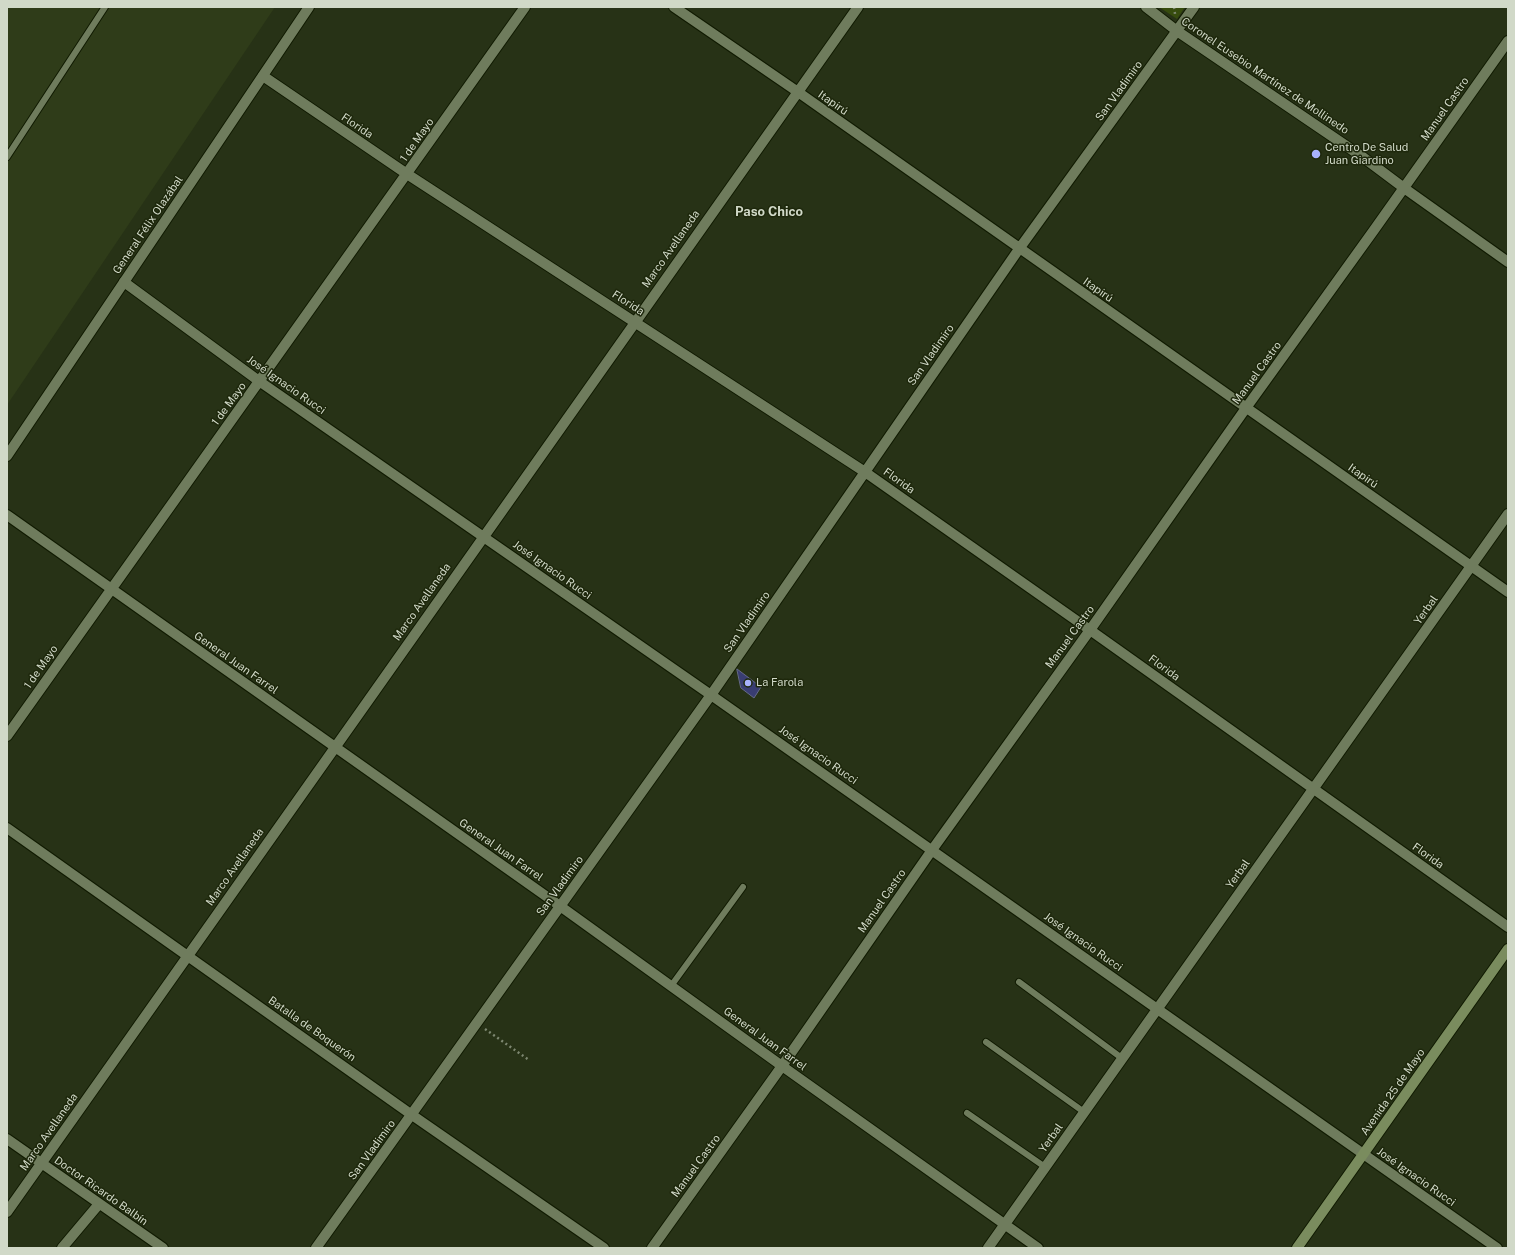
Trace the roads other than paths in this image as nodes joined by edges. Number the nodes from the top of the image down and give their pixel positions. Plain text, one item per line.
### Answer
1 (105, 7) edge
2 (309, 7) edge
3 (525, 7) edge
4 (674, 7) edge
5 (858, 7) edge
6 (1146, 7) edge
7 (1194, 7) edge
8 (1177, 31) junction
9 (1508, 41) edge
10 (262, 76) junction
11 (798, 92) junction
12 (7, 157) edge
13 (407, 174) junction
14 (1404, 188) junction
15 (1019, 250) junction
16 (1508, 262) edge
17 (124, 282) junction
18 (634, 322) junction
19 (259, 381) junction
20 (1246, 408) junction
21 (7, 456) edge
22 (865, 472) junction
23 (1508, 514) edge
24 (7, 515) edge
25 (484, 537) junction
26 (1471, 566) junction
27 (111, 589) junction
28 (1508, 592) edge
29 (1090, 630) junction
30 (711, 695) junction
31 (7, 736) edge
32 (334, 747) junction
33 (1313, 789) junction
34 (7, 828) edge
35 (932, 850) junction
36 (743, 887) dead end
37 (560, 906) junction
38 (1508, 926) edge
39 (1508, 950) edge
40 (187, 956) junction
41 (1019, 982) dead end
42 (671, 986) junction
43 (1158, 1010) junction
44 (986, 1042) dead end
45 (1123, 1059) junction
46 (782, 1066) junction
47 (1084, 1112) junction
48 (967, 1113) dead end
49 (412, 1115) junction
50 (7, 1139) edge
51 (1363, 1155) junction
52 (42, 1164) junction
53 (1045, 1167) junction
54 (99, 1204) junction
55 (7, 1212) edge
56 (1005, 1224) junction
57 (62, 1248) edge
58 (163, 1248) edge
59 (316, 1248) edge
60 (604, 1248) edge
61 (652, 1248) edge
62 (988, 1248) edge
63 (1038, 1248) edge
64 (1297, 1248) edge
65 (1497, 1248) edge

1 - 12 lane
2 - 10 street, General Félix Olazábal
3 - 13 street, 1 de Mayo
4 - 11 street, Itapirú
5 - 11 street, Marco Avellaneda
6 - 8 street, Coronel Eusebio Martínez de Mollinedo
7 - 8 street, San Vladimiro
8 - 14 street, Coronel Eusebio Martínez de Mollinedo
8 - 15 street, San Vladimiro
9 - 14 street, Manuel Castro
10 - 13 street, Florida
10 - 17 street, General Félix Olazábal
11 - 15 street, Itapirú
11 - 18 street, Marco Avellaneda
13 - 18 street, Florida
13 - 19 street, 1 de Mayo
14 - 16 street, Coronel Eusebio Martínez de Mollinedo
14 - 20 street, Manuel Castro
15 - 20 street, Itapirú
15 - 22 street, San Vladimiro
17 - 19 street, José Ignacio Rucci
17 - 21 street, General Félix Olazábal
18 - 22 street, Florida
18 - 25 street, Marco Avellaneda
19 - 25 street, José Ignacio Rucci
19 - 27 street, 1 de Mayo
20 - 26 street, Itapirú
20 - 29 street, Manuel Castro
22 - 29 street, Florida
22 - 30 street, San Vladimiro
23 - 26 street, Yerbal
24 - 27 street, General Juan Farrel
25 - 30 street, José Ignacio Rucci
25 - 32 street, Marco Avellaneda
26 - 28 street, Itapirú
26 - 33 street, Yerbal
27 - 31 street, 1 de Mayo
27 - 32 street, General Juan Farrel
29 - 33 street, Florida
29 - 35 street, Manuel Castro
30 - 35 street, José Ignacio Rucci
30 - 37 street, San Vladimiro
32 - 37 street, General Juan Farrel
32 - 40 street, Marco Avellaneda
33 - 38 street, Florida
33 - 43 street, Yerbal
34 - 40 street, Batalla de Boquerón
35 - 43 street, José Ignacio Rucci
35 - 46 street, Manuel Castro
36 - 42 lane
37 - 42 street, General Juan Farrel
37 - 49 street, San Vladimiro
39 - 51 main road, Avenida 25 de Mayo
40 - 49 street, Batalla de Boquerón
40 - 52 street, Marco Avellaneda
41 - 45 lane
42 - 46 street, General Juan Farrel
43 - 45 street, Yerbal
43 - 51 street, José Ignacio Rucci
44 - 47 lane
45 - 47 street, Yerbal
46 - 56 street, General Juan Farrel
46 - 61 street, Manuel Castro
47 - 53 street, Yerbal
48 - 53 lane
49 - 59 street, San Vladimiro
49 - 60 street, Batalla de Boquerón
50 - 52 street, Doctor Ricardo Balbín
51 - 64 main road, Avenida 25 de Mayo
51 - 65 street, José Ignacio Rucci
52 - 54 street, Doctor Ricardo Balbín
52 - 55 street, Marco Avellaneda
53 - 56 street, Yerbal
54 - 57 street
54 - 58 street, Doctor Ricardo Balbín
56 - 62 street, Yerbal
56 - 63 street, General Juan Farrel

